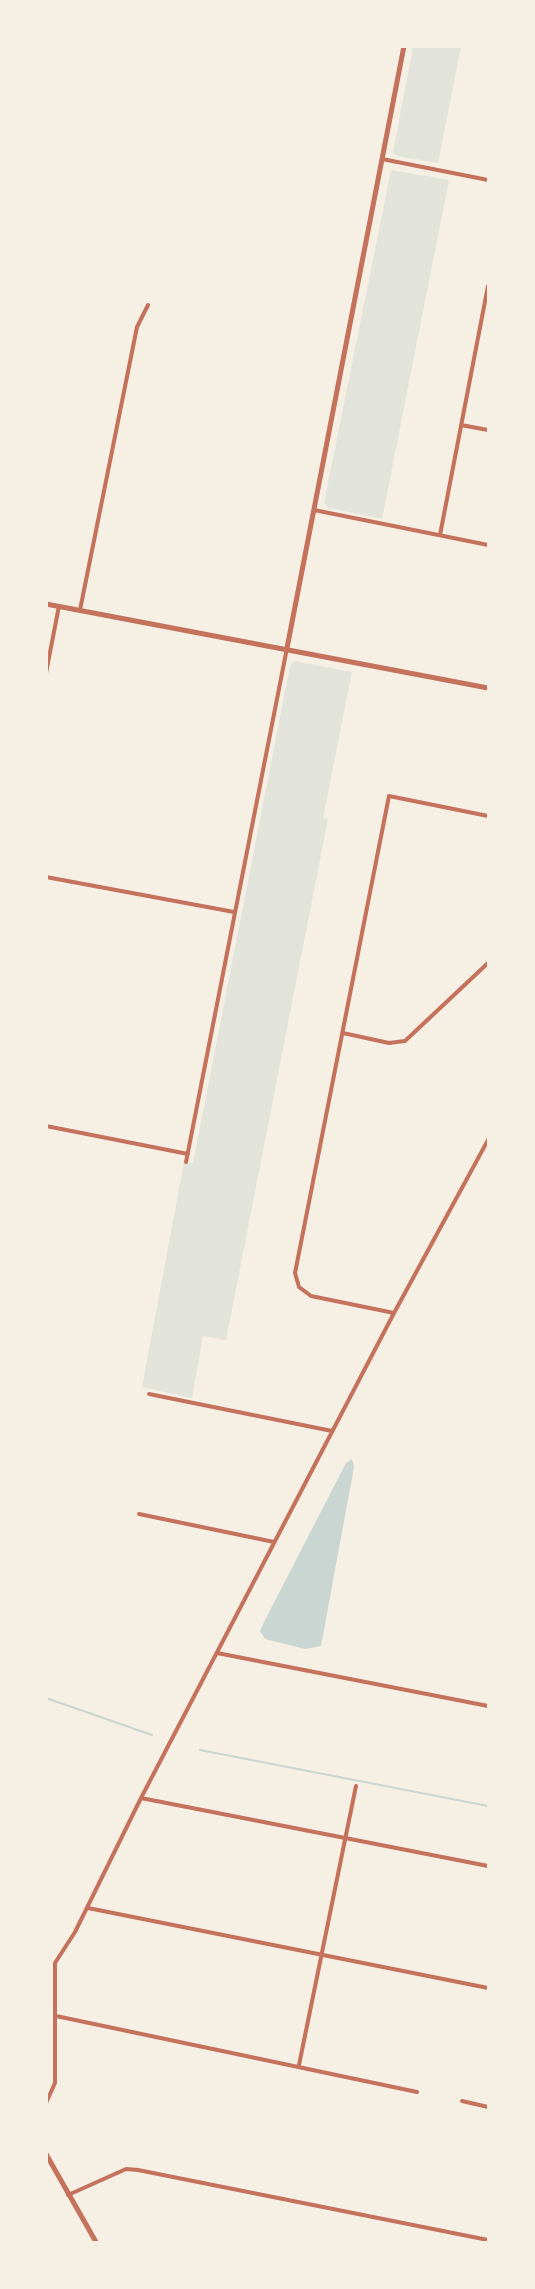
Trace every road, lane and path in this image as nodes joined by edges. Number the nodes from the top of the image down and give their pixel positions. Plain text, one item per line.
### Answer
1 (404, 46) edge
2 (382, 159) junction
3 (489, 180) edge
4 (489, 286) edge
5 (148, 305) dead end
6 (483, 314) junction
7 (489, 315) edge
8 (462, 425) junction
9 (489, 430) edge
10 (314, 510) junction
11 (440, 535) junction
12 (489, 545) edge
13 (46, 604) edge
14 (60, 606) junction
15 (80, 610) junction
16 (287, 648) junction
17 (46, 673) edge
18 (489, 688) edge
19 (489, 816) edge
20 (46, 877) edge
21 (234, 912) junction
22 (489, 963) edge
23 (343, 1034) junction
24 (46, 1126) edge
25 (489, 1140) edge
26 (188, 1154) junction
27 (186, 1162) dead end
28 (393, 1313) junction
29 (149, 1394) dead end
30 (332, 1431) junction
31 (139, 1514) dead end
32 (274, 1542) junction
33 (217, 1653) junction
34 (489, 1706) edge
35 (356, 1786) dead end
36 (141, 1798) junction
37 (345, 1838) junction
38 (489, 1866) edge
39 (88, 1908) junction
40 (321, 1955) junction
41 (489, 1988) edge
42 (56, 2016) junction
43 (299, 2065) junction
44 (417, 2092) dead end
45 (462, 2101) dead end
46 (46, 2103) edge
47 (489, 2107) edge
48 (46, 2154) edge
49 (68, 2195) junction
50 (489, 2240) edge
51 (96, 2242) edge

1 - 2 street
2 - 3 street
2 - 10 street
4 - 6 street
5 - 15 street
6 - 7 street
6 - 8 street
8 - 9 street
8 - 11 street
10 - 11 street
10 - 16 street
11 - 12 street
13 - 14 street
14 - 15 street
14 - 17 street
15 - 16 street
16 - 18 street
16 - 21 street
19 - 23 street
20 - 21 street
21 - 26 street
22 - 23 street
23 - 28 street
24 - 26 street
25 - 28 street
26 - 27 street
28 - 30 street
29 - 30 street
30 - 32 street
31 - 32 street
32 - 33 street
33 - 34 street
33 - 36 street
35 - 37 street
36 - 37 street
36 - 39 street
37 - 38 street
37 - 40 street
39 - 40 street
39 - 42 street
40 - 41 street
40 - 43 street
42 - 43 street
42 - 46 street
43 - 44 street
45 - 47 street
48 - 49 street
49 - 50 street
49 - 51 street

